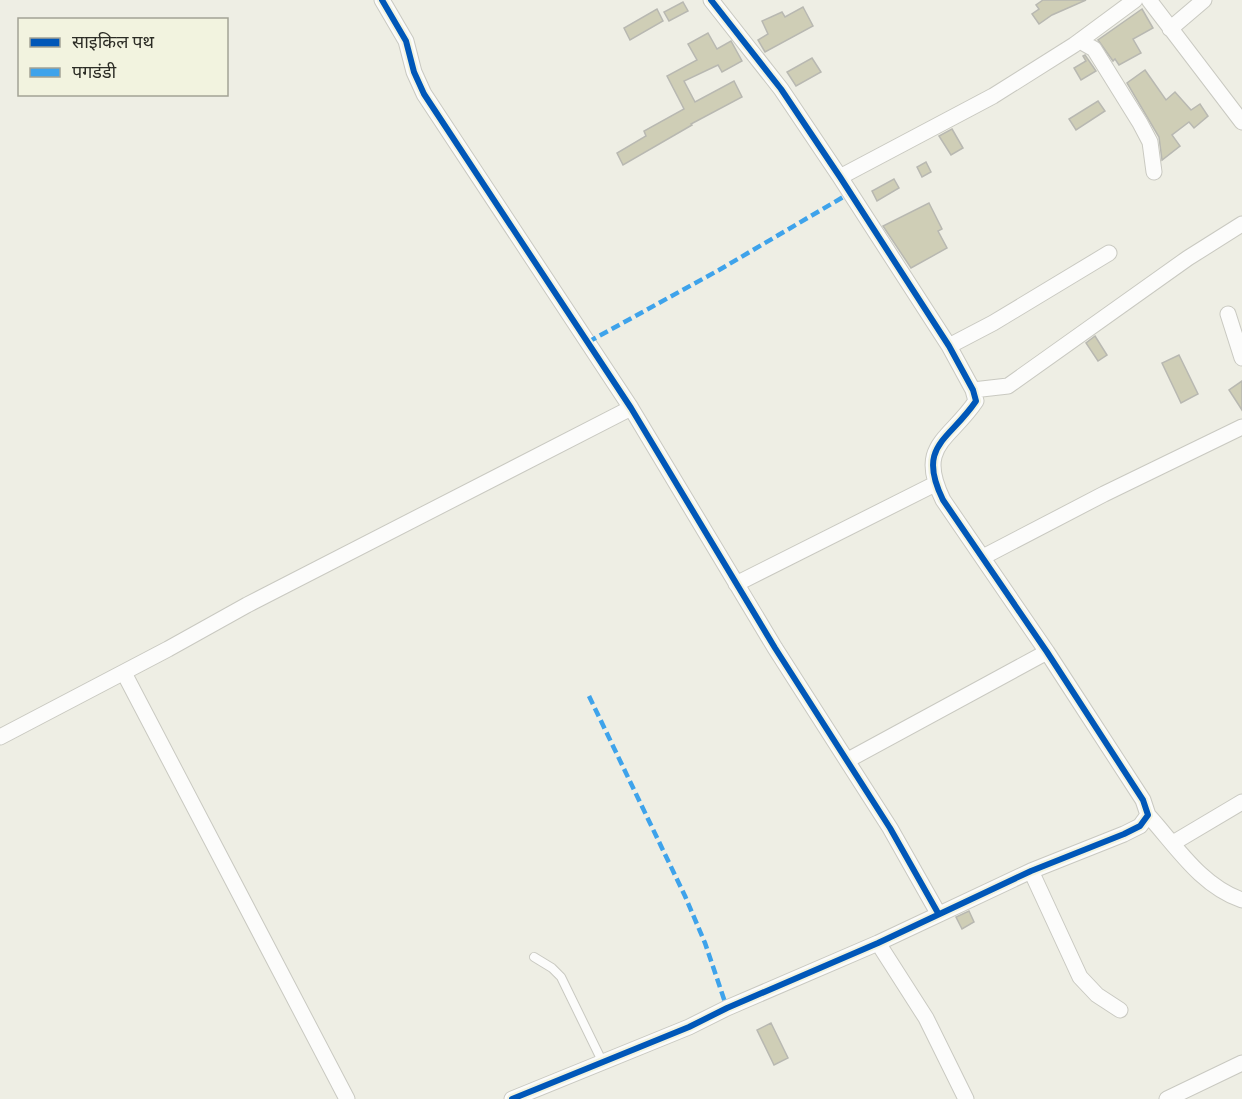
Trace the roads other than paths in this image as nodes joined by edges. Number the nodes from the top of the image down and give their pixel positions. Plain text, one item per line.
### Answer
1 (382, 0) edge
2 (711, 0) edge
3 (1135, 0) edge
4 (1149, 0) edge
5 (1204, 0) edge
6 (1170, 29) junction
7 (1080, 41) junction
8 (1242, 122) edge
9 (1154, 172) dead end
10 (840, 177) junction
11 (1242, 225) edge
12 (1109, 253) dead end
13 (1228, 314) dead end
14 (949, 346) junction
15 (1242, 358) edge
16 (973, 390) junction
17 (631, 408) junction
18 (1242, 428) edge
19 (935, 484) junction
20 (983, 557) junction
21 (736, 584) junction
22 (1047, 651) junction
23 (124, 673) junction
24 (0, 737) edge
25 (848, 760) junction
26 (1242, 802) edge
27 (1148, 815) junction
28 (1173, 843) junction
29 (1031, 871) junction
30 (1242, 900) edge
31 (938, 913) junction
32 (878, 943) junction
33 (534, 957) dead end
34 (1120, 1010) dead end
35 (603, 1063) junction
36 (1242, 1063) edge
37 (1197, 1092) edge
38 (347, 1099) edge
39 (512, 1099) edge
40 (966, 1099) edge
41 (1167, 1099) edge

1 - 17 street
2 - 10 street
3 - 7 street
4 - 6 street
5 - 6 street
6 - 8 street
7 - 9 street
7 - 10 street
10 - 14 street
11 - 16 street
12 - 14 street
13 - 15 street
14 - 16 street
16 - 19 street
17 - 21 street
17 - 23 street
18 - 20 street
19 - 20 street
19 - 21 street
20 - 22 street
21 - 25 street
22 - 25 street
22 - 27 street
23 - 24 street
23 - 38 street
25 - 31 street
26 - 28 street
27 - 28 street
27 - 29 street
28 - 30 street
29 - 31 street
29 - 34 street
31 - 32 street
32 - 35 street
32 - 40 street
33 - 35 lane
35 - 39 street
36 - 37 street
37 - 41 street

